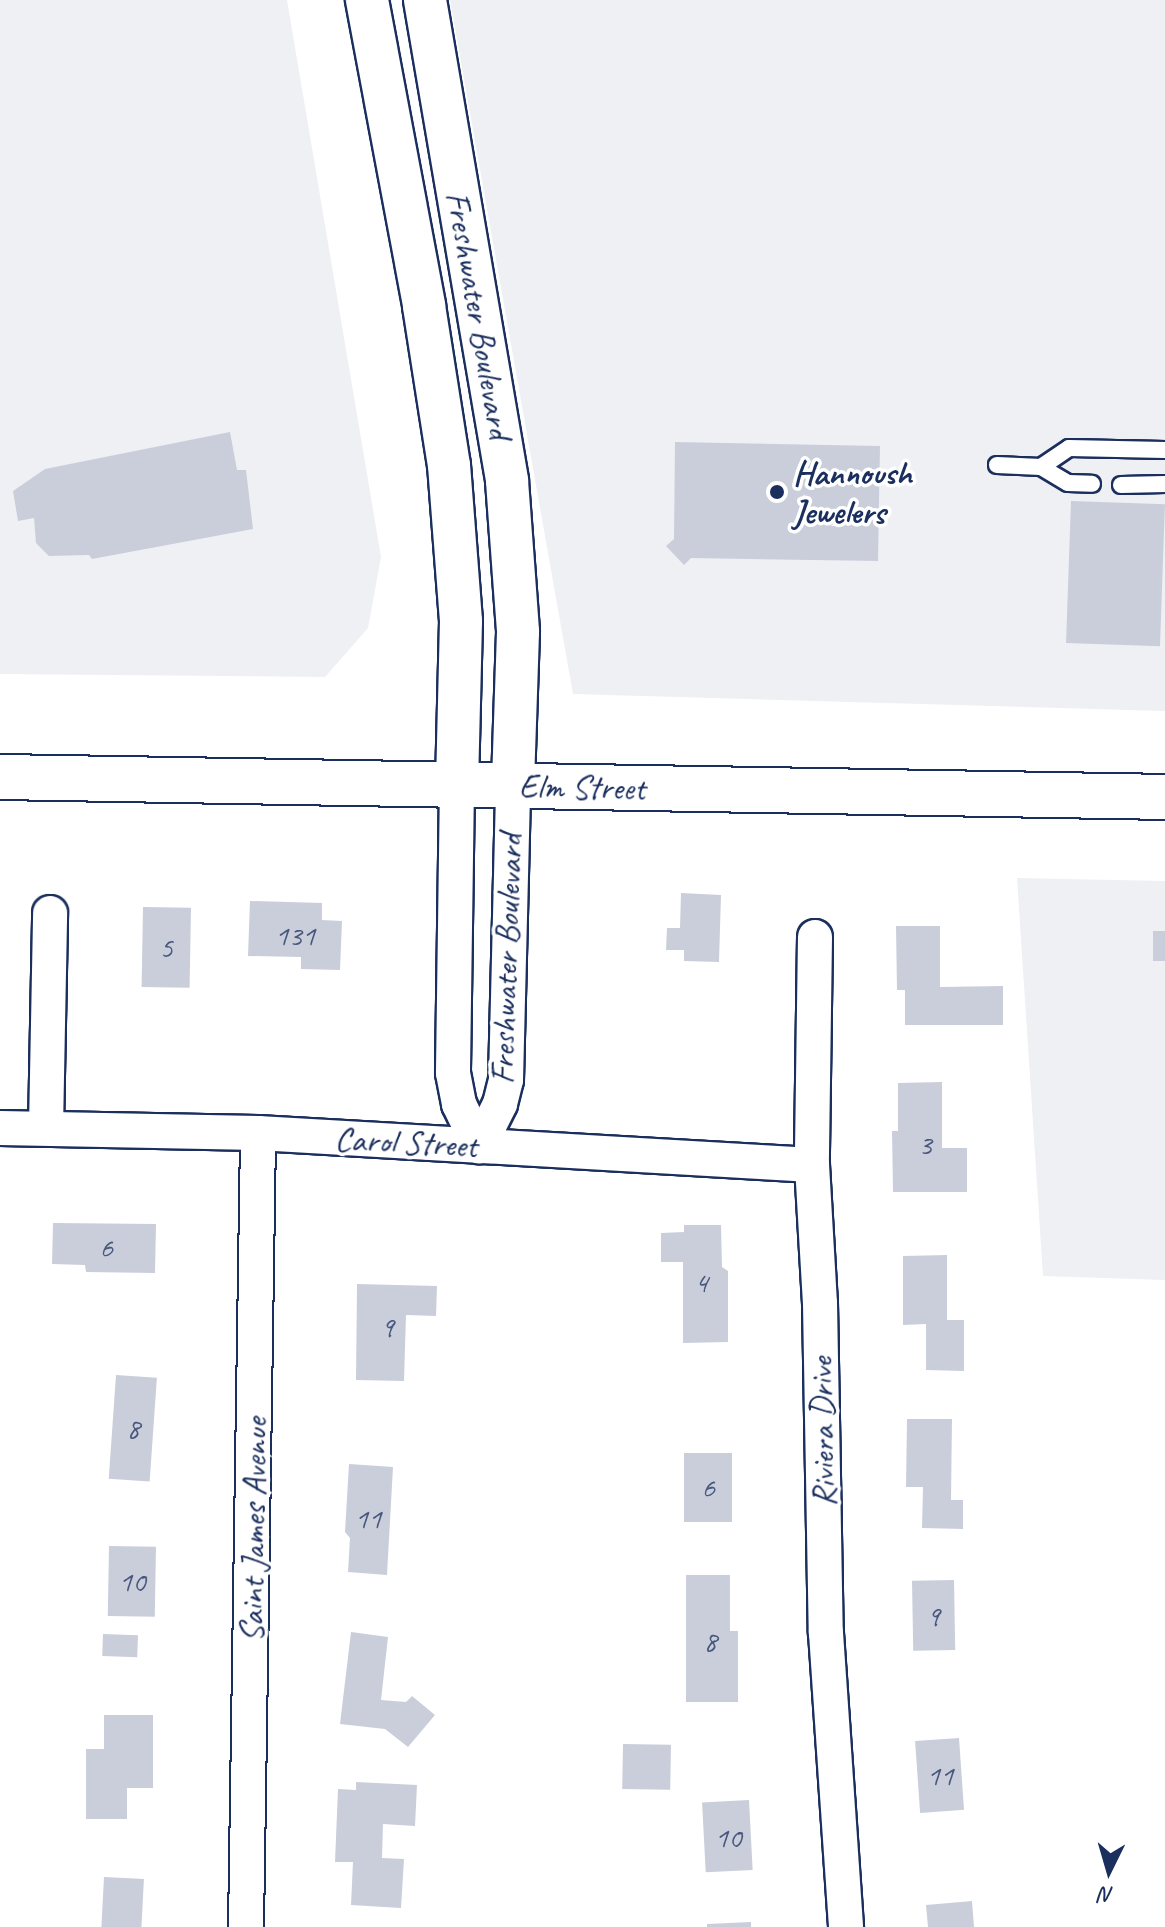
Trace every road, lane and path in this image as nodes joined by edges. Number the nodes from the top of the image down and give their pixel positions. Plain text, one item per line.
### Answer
1 (367, 0) edge
2 (425, 0) edge
3 (1165, 450) edge
4 (997, 465) dead end
5 (1041, 467) junction
6 (1092, 484) dead end
7 (1165, 484) edge
8 (1121, 485) dead end
9 (0, 777) edge
10 (457, 784) junction
11 (513, 786) junction
12 (1165, 797) edge
13 (50, 913) dead end
14 (815, 937) dead end
15 (0, 1128) edge
16 (46, 1128) junction
17 (258, 1133) junction
18 (479, 1146) junction
19 (812, 1165) junction
20 (246, 1927) edge
21 (846, 1927) edge

1 - 10 street, Freshwater Boulevard
2 - 11 street, Freshwater Boulevard
3 - 5 lane
4 - 5 lane
5 - 6 lane
7 - 8 lane
9 - 10 main road, Elm Street
10 - 11 main road, Elm Street
10 - 18 street, Freshwater Boulevard
11 - 12 main road, Elm Street
11 - 18 street, Freshwater Boulevard
13 - 16 street
14 - 19 street, Riviera Drive
15 - 16 street, Carol Street
16 - 17 street, Carol Street
17 - 18 street, Carol Street
17 - 20 street, Saint James Avenue
18 - 19 street, Carol Street
19 - 21 street, Riviera Drive

